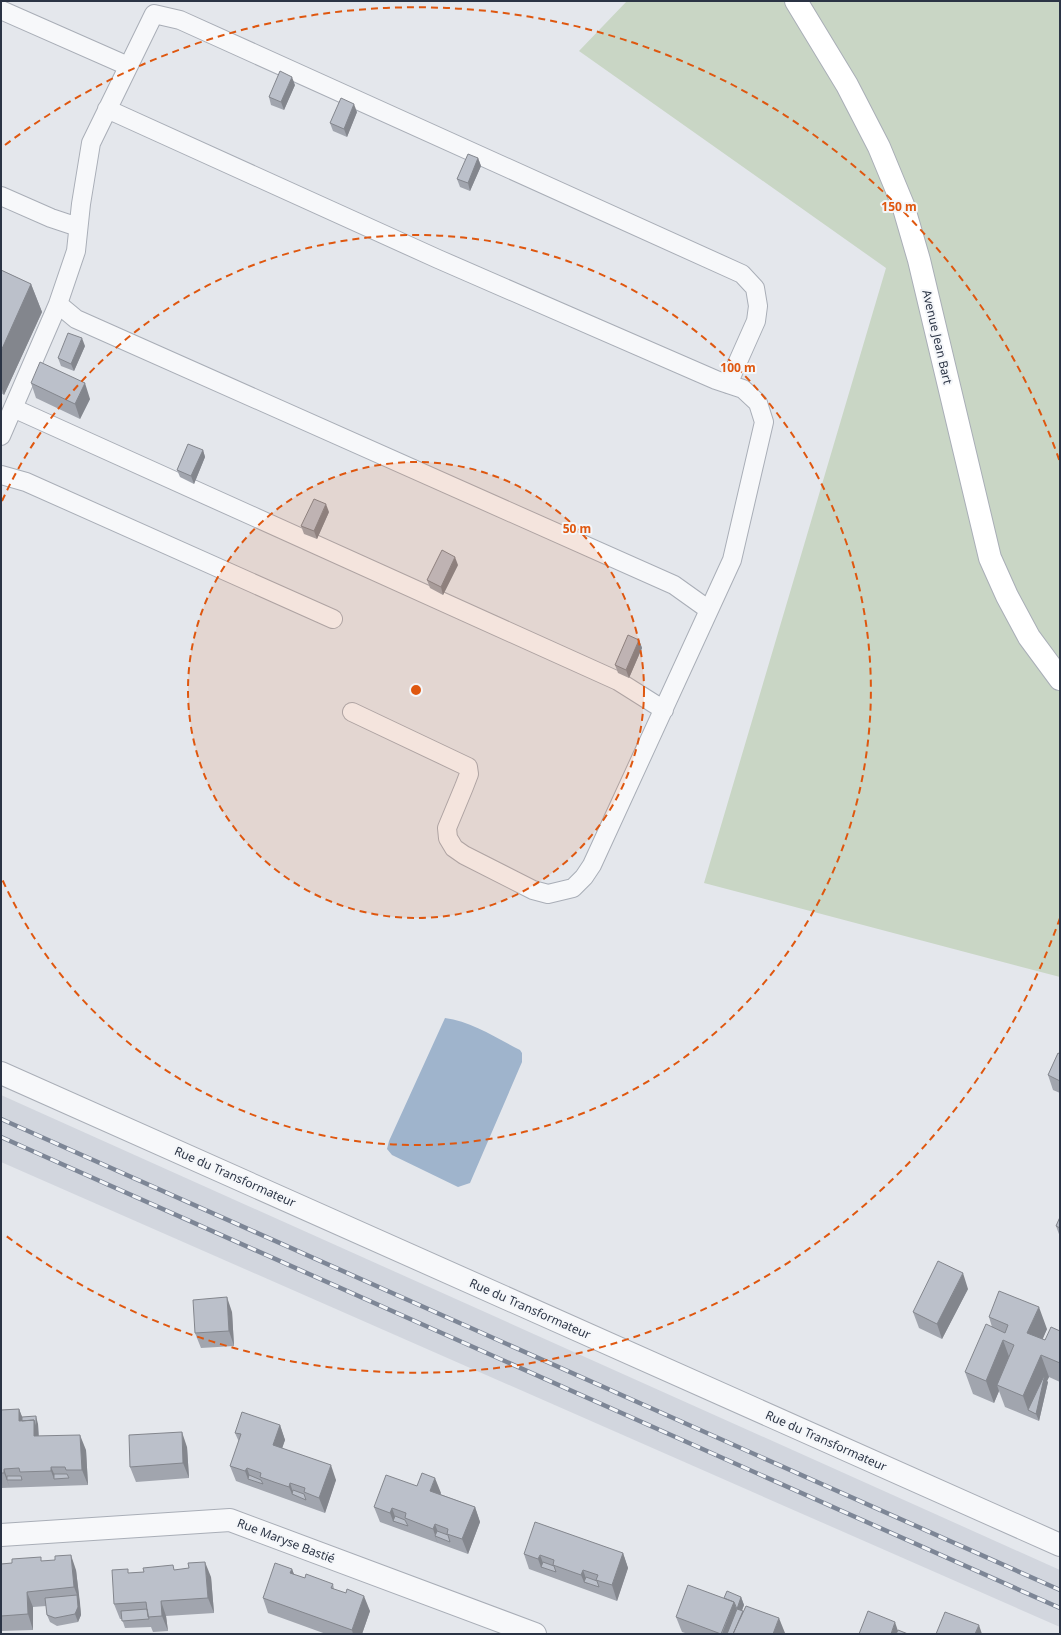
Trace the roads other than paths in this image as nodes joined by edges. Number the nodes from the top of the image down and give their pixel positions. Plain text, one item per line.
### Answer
1 (796, 1) edge
2 (1, 10) edge
3 (128, 66) junction
4 (107, 109) junction
5 (1, 196) edge
6 (78, 227) junction
7 (58, 304) junction
8 (728, 384) junction
9 (13, 408) junction
10 (1, 436) edge
11 (1, 475) edge
12 (709, 610) junction
13 (333, 619) dead end
14 (1060, 679) edge
15 (664, 710) junction
16 (352, 712) dead end
17 (1, 1073) edge
18 (1, 1536) edge
19 (1060, 1545) edge
20 (528, 1633) edge

1 - 14 street, Avenue Jean Bart
2 - 3 lane
3 - 4 lane
3 - 8 lane
4 - 6 lane
4 - 8 lane
5 - 6 lane
6 - 7 lane
7 - 9 lane
7 - 12 lane
8 - 12 lane
9 - 10 lane
9 - 15 lane
11 - 13 lane
12 - 15 lane
15 - 16 lane
17 - 19 street, Rue du Transformateur
18 - 20 street, Rue Maryse Bastié

